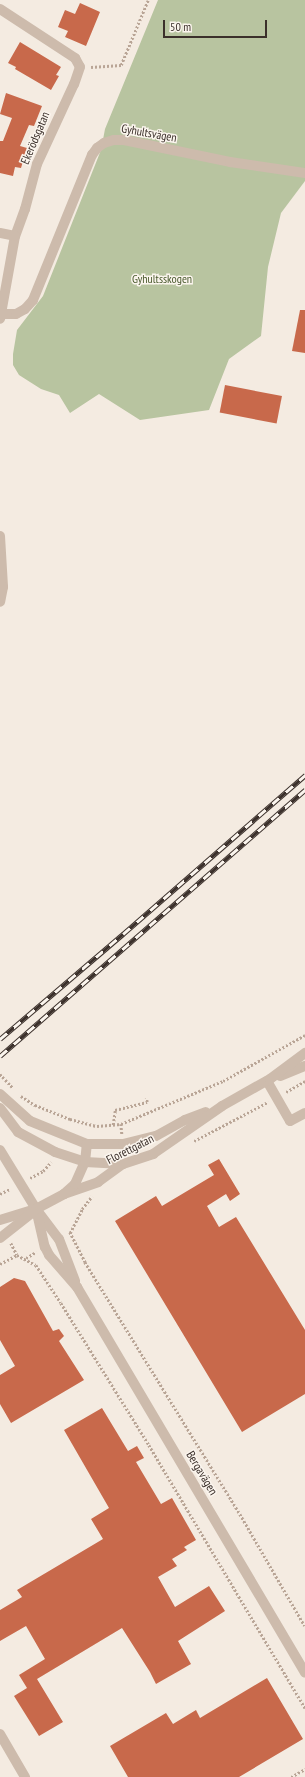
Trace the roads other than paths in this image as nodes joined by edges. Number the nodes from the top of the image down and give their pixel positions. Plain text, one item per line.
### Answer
1 (0, 9) edge
2 (305, 173) edge
3 (0, 233) edge
4 (15, 236) junction
5 (0, 314) edge
6 (0, 319) edge
7 (0, 536) edge
8 (0, 602) edge
9 (305, 1053) edge
10 (305, 1066) edge
11 (269, 1080) junction
12 (0, 1094) edge
13 (222, 1106) junction
14 (0, 1108) edge
15 (305, 1113) edge
16 (87, 1144) junction
17 (0, 1150) edge
18 (85, 1162) junction
19 (123, 1164) junction
20 (64, 1194) junction
21 (36, 1209) junction
22 (0, 1220) edge
23 (3, 1237) edge
24 (77, 1287) junction
25 (305, 1673) edge
26 (0, 1734) edge
27 (26, 1777) edge

1 - 4 street, Ekerödsgatan
2 - 5 street, Gyhultsvägen
3 - 4 street
4 - 5 street, Ekerödsgatan
5 - 6 street, Ekerödsgatan
7 - 8 street
9 - 11 street, Florettgatan
10 - 11 street, Florettgatan
11 - 13 street, Florettgatan
11 - 15 street
12 - 16 street
13 - 16 street, Florettgatan
13 - 19 street, Florettgatan
14 - 18 street
16 - 18 street
17 - 21 street
18 - 19 street
18 - 20 street
19 - 20 street, Florettgatan
20 - 21 street
21 - 22 street
21 - 23 street
21 - 24 street, Bergavägen
21 - 24 street, Bergavägen
24 - 25 street, Bergavägen
26 - 27 street

